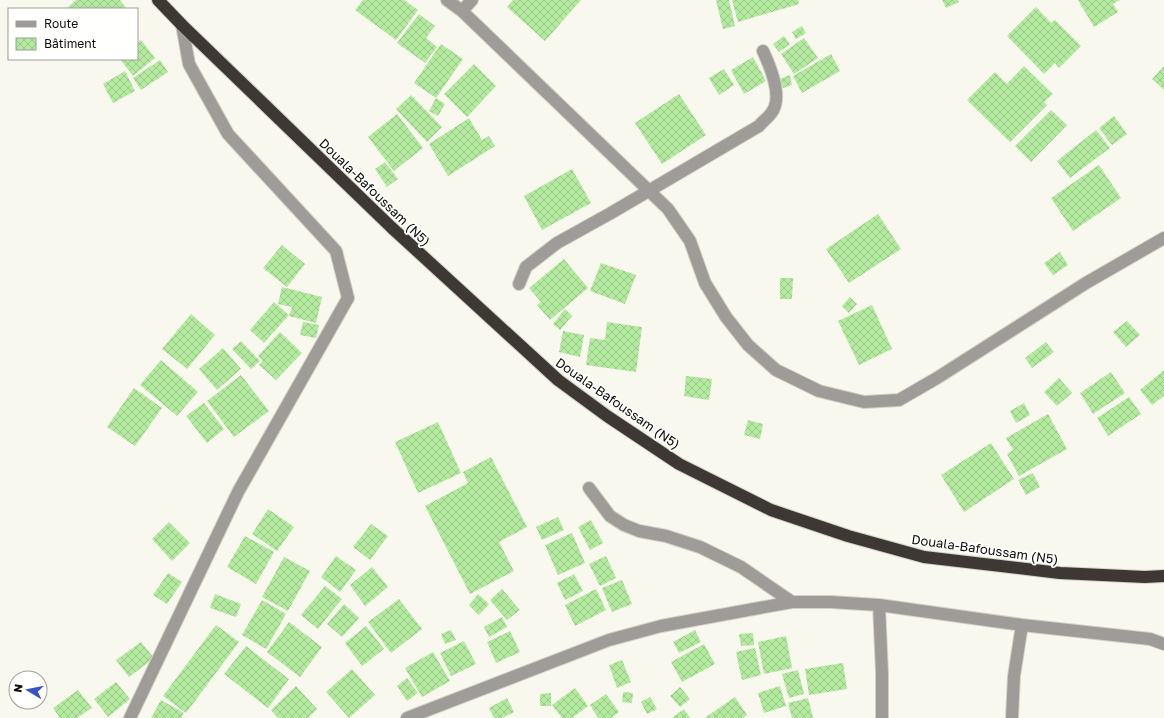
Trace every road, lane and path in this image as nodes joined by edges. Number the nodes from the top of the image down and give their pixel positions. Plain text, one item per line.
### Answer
1 (158, 0) edge
2 (447, 0) edge
3 (472, 0) edge
4 (462, 11) junction
5 (182, 24) junction
6 (764, 51) dead end
7 (649, 190) junction
8 (1164, 238) edge
9 (519, 284) dead end
10 (589, 488) dead end
11 (1164, 576) edge
12 (792, 602) junction
13 (879, 605) junction
14 (1022, 625) junction
15 (1164, 644) edge
16 (130, 718) edge
17 (407, 718) edge
18 (882, 718) edge
19 (1012, 718) edge

1 - 5 highway, Douala-Bafoussam (N5)
2 - 4 street
3 - 4 street
4 - 7 street
5 - 11 highway, Douala-Bafoussam (N5)
5 - 16 street
6 - 7 street
7 - 8 street
7 - 9 street
10 - 12 street
12 - 13 street
12 - 17 street
13 - 14 street
13 - 18 street
14 - 15 street
14 - 19 street

